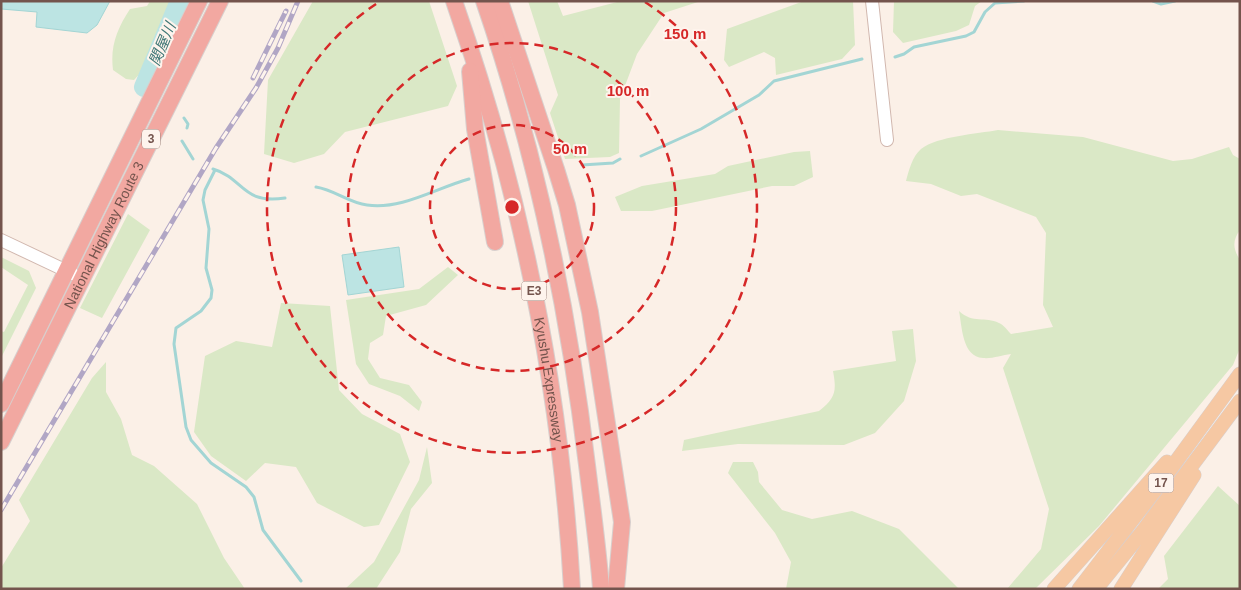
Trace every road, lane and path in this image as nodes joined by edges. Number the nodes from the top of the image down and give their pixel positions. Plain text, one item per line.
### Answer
1 (200, 1) edge
2 (220, 1) edge
3 (454, 1) edge
4 (484, 1) edge
5 (500, 1) edge
6 (872, 1) edge
7 (468, 42) junction
8 (887, 140) dead end
9 (1, 240) edge
10 (495, 242) dead end
11 (67, 272) junction
12 (83, 278) junction
13 (1240, 374) edge
14 (1240, 400) edge
15 (1, 404) edge
16 (1210, 417) junction
17 (1219, 430) junction
18 (1, 442) edge
19 (572, 589) edge
20 (601, 589) edge
21 (616, 589) edge
22 (1054, 589) edge
23 (1078, 589) edge
24 (1096, 589) edge
25 (1121, 589) edge

1 - 11 highway, National Highway Route 3 / 3
2 - 12 highway, National Highway Route 3 / 3
3 - 7 highway, Kyushu Expressway / E3
4 - 20 highway, Kyushu Expressway / E3
5 - 21 highway
6 - 8 street
7 - 10 highway
7 - 19 highway, Kyushu Expressway / E3
9 - 11 street
11 - 12 street
11 - 15 highway, National Highway Route 3 / 3
12 - 18 highway, National Highway Route 3 / 3
13 - 16 main road, 17
14 - 17 main road, 17
16 - 22 main road, 17
16 - 23 main road, 17
17 - 24 main road, 17
17 - 25 main road, 17

